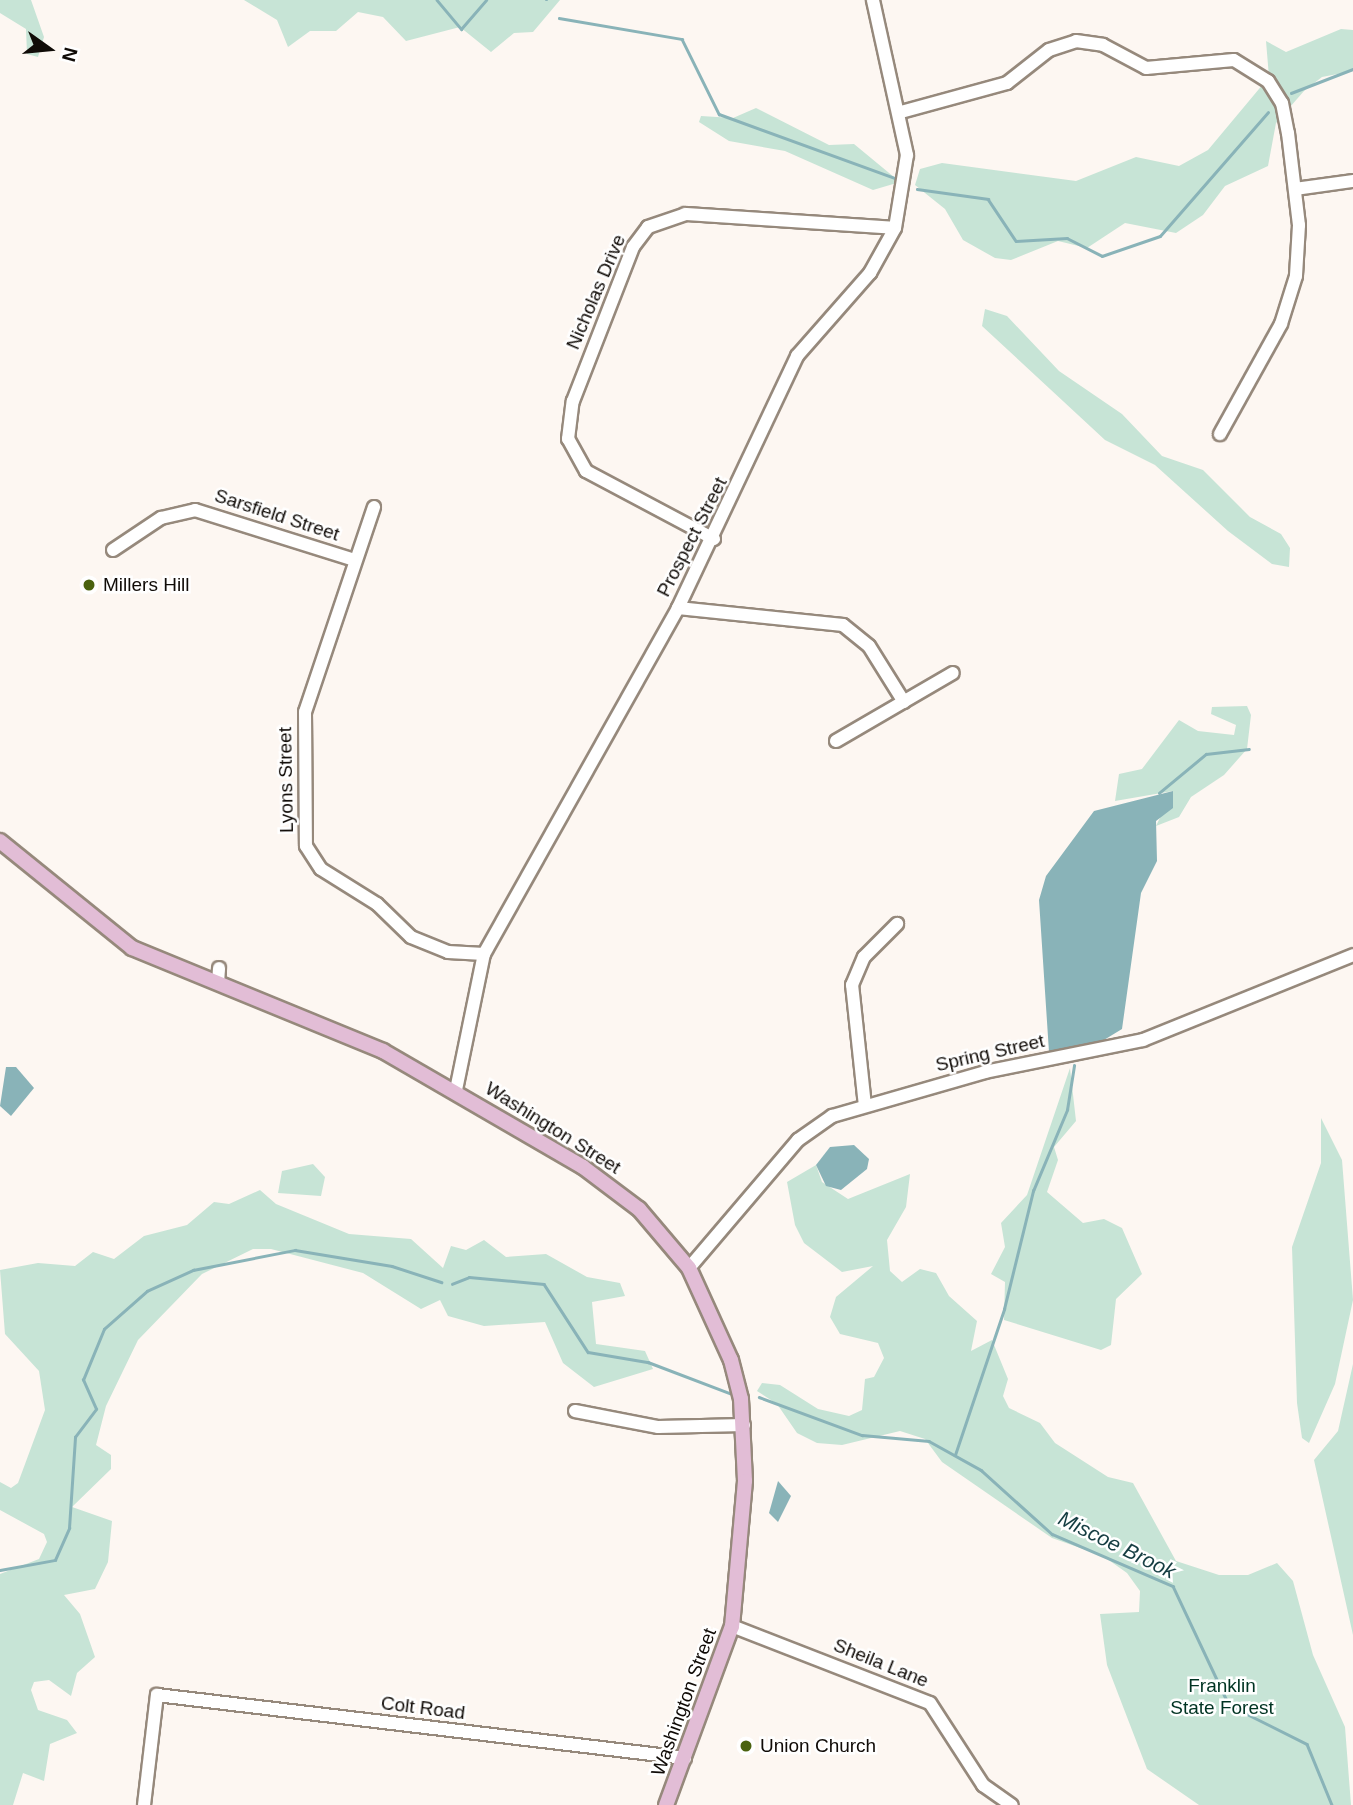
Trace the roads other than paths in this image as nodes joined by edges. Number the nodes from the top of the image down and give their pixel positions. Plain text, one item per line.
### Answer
1 (873, 0) edge
2 (901, 112) junction
3 (1353, 181) edge
4 (1295, 189) junction
5 (895, 228) junction
6 (1220, 434) dead end
7 (374, 507) dead end
8 (714, 539) junction
9 (113, 550) dead end
10 (355, 561) junction
11 (678, 608) junction
12 (953, 673) dead end
13 (904, 702) junction
14 (836, 741) dead end
15 (0, 841) edge
16 (897, 924) dead end
17 (484, 954) junction
18 (1353, 955) edge
19 (456, 1090) junction
20 (864, 1106) junction
21 (689, 1268) junction
22 (575, 1411) dead end
23 (744, 1425) junction
24 (732, 1626) junction
25 (685, 1759) junction
26 (144, 1805) edge
27 (666, 1805) edge
28 (1012, 1805) edge

1 - 2 street, Prospect Street
2 - 4 street
2 - 5 street, Prospect Street
3 - 4 street
4 - 6 street
5 - 8 street, Prospect Street
5 - 8 street, Nicholas Drive
7 - 10 street, Lyons Street
8 - 11 street, Prospect Street
9 - 10 street, Sarsfield Street
10 - 17 street, Lyons Street
11 - 13 street
11 - 17 street, Prospect Street
12 - 13 street
13 - 14 street
15 - 19 main road, Washington Street
16 - 20 street
17 - 19 street, Prospect Street
18 - 20 street, Spring Street
19 - 21 main road, Washington Street
20 - 21 street, Spring Street
21 - 23 main road, Washington Street
22 - 23 street
23 - 24 main road, Washington Street
24 - 25 main road, Washington Street
24 - 28 street, Sheila Lane
25 - 26 street, Colt Road
25 - 27 main road, Washington Street

